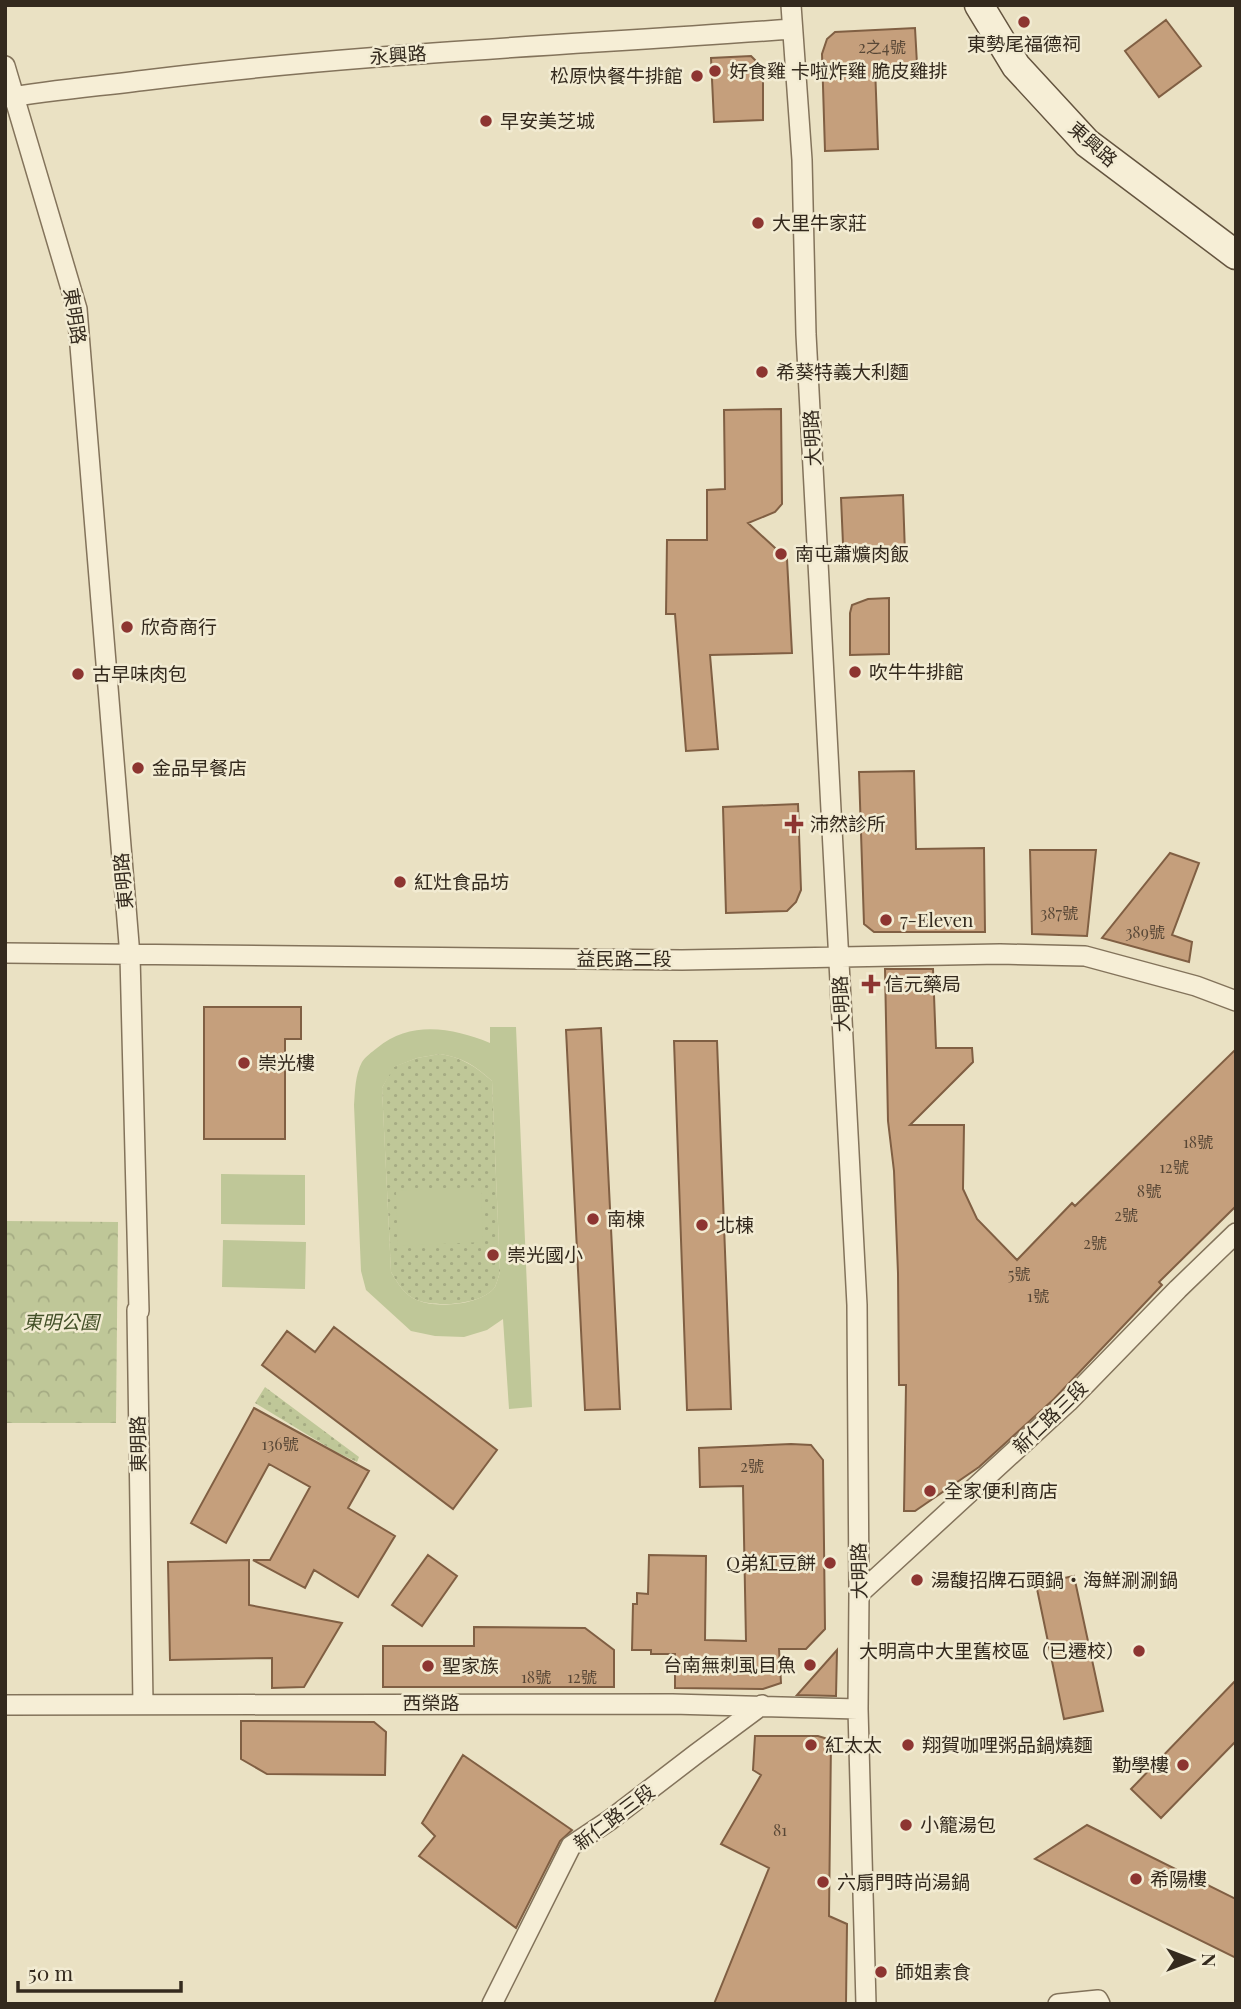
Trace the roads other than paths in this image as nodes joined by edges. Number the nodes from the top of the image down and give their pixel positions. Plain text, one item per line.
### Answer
1 (791, 5) edge
2 (979, 5) edge
3 (792, 29) junction
4 (5, 66) edge
5 (10, 97) edge
6 (1236, 255) edge
7 (5, 953) edge
8 (130, 956) junction
9 (838, 957) junction
10 (1236, 1001) edge
11 (1236, 1233) edge
12 (859, 1594) junction
13 (143, 1704) junction
14 (5, 1705) edge
15 (762, 1706) junction
16 (858, 1709) junction
17 (492, 2004) edge
18 (866, 2004) edge
19 (1058, 2004) edge
20 (1100, 2004) edge

1 - 3 street, 大明路
2 - 6 street, 東興路
3 - 5 street, 永興路
3 - 9 street, 大明路
4 - 5 street, 東明路
5 - 8 street, 東明路
7 - 8 street, 益民路二段
8 - 9 street, 益民路二段
8 - 13 street, 東明路
9 - 10 street, 益民路二段
9 - 12 street, 大明路
11 - 12 street, 新仁路三段
12 - 16 street, 大明路
13 - 14 street, 西榮路
13 - 15 street, 西榮路
15 - 16 street, 西榮路
15 - 17 street, 新仁路三段
16 - 18 street, 大明路
19 - 20 street

